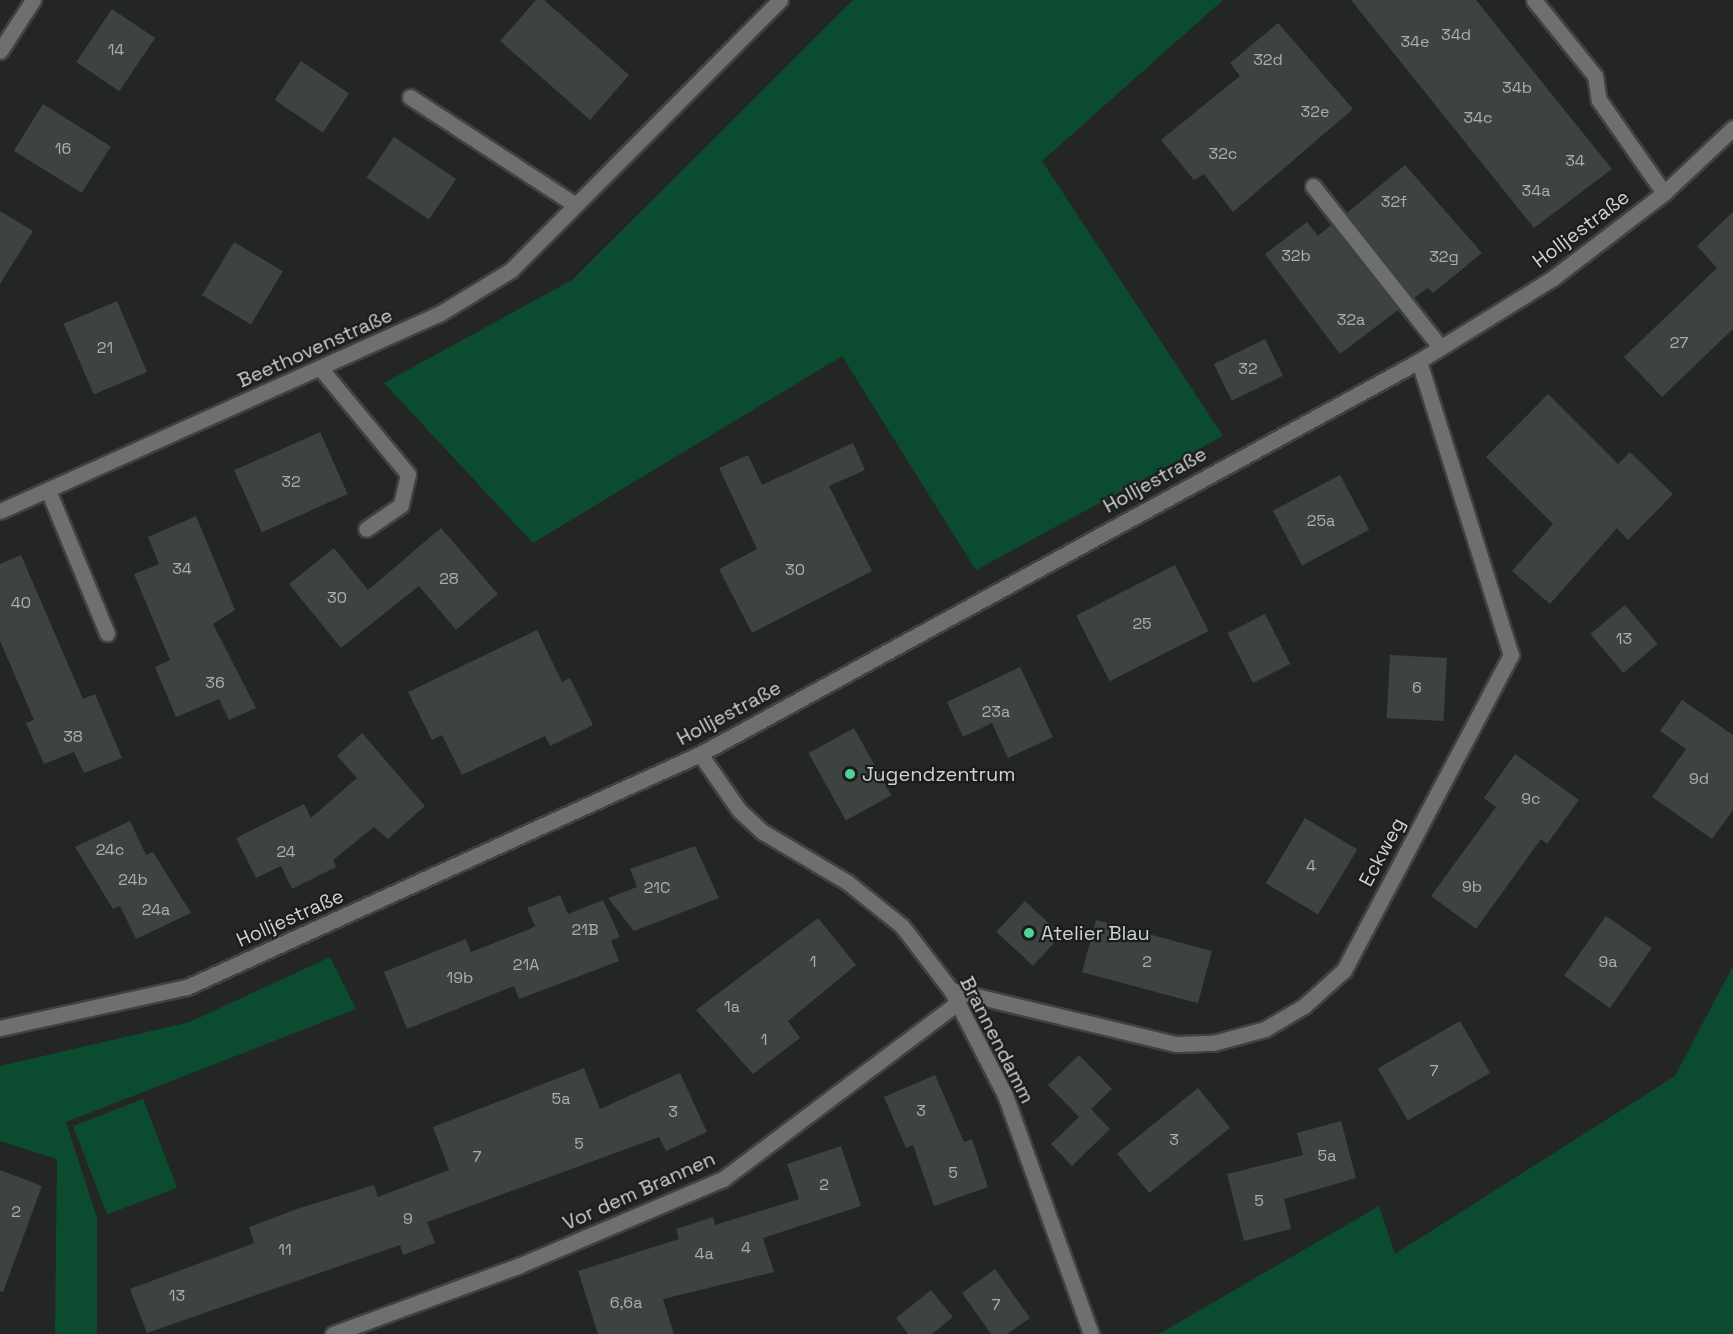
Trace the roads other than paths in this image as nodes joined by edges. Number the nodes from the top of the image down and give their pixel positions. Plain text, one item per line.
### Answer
1 (33, 0) edge
2 (780, 0) edge
3 (1534, 0) edge
4 (0, 51) edge
5 (410, 97) dead end
6 (1733, 128) edge
7 (1312, 186) dead end
8 (1664, 193) junction
9 (574, 204) junction
10 (1440, 347) junction
11 (1419, 361) junction
12 (321, 369) junction
13 (48, 490) junction
14 (0, 511) edge
15 (366, 529) dead end
16 (107, 633) dead end
17 (700, 754) junction
18 (954, 997) junction
19 (0, 1028) edge
20 (333, 1334) edge
21 (1092, 1334) edge

1 - 4 street
2 - 9 street, Beethovenstraße
3 - 8 street
5 - 9 street
6 - 8 street, Holljestraße
7 - 10 street
8 - 10 street, Holljestraße
9 - 12 street, Beethovenstraße
10 - 11 street, Holljestraße
11 - 17 street, Holljestraße
11 - 18 street, Eckweg
12 - 13 street, Beethovenstraße
12 - 15 street
13 - 14 street, Beethovenstraße
13 - 16 street
17 - 18 street, Brannendamm
17 - 19 street, Holljestraße
18 - 20 street, Vor dem Brannen
18 - 21 street, Brannendamm

